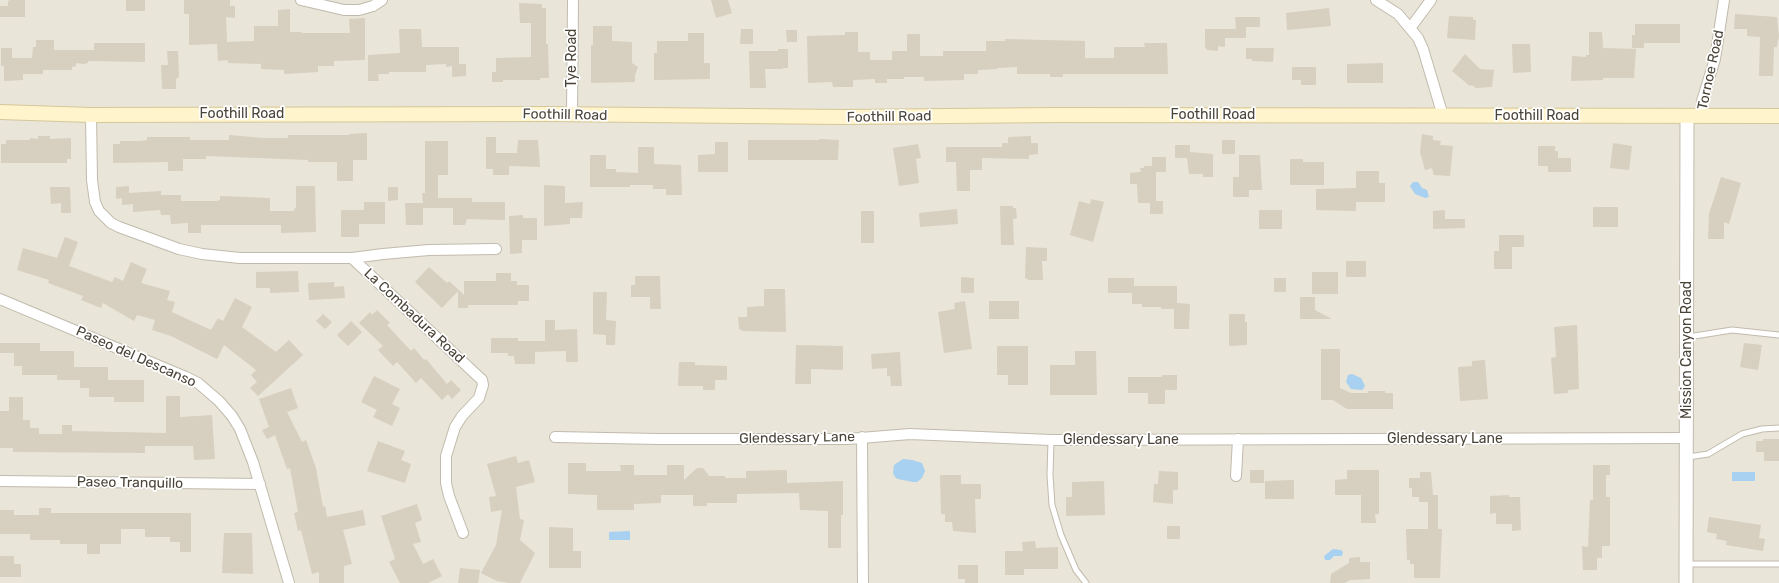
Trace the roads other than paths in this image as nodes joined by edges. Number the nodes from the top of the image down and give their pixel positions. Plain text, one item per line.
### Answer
1 (302, 0) edge
2 (382, 0) edge
3 (573, 0) edge
4 (1376, 0) edge
5 (1431, 0) edge
6 (1724, 0) edge
7 (1411, 28) junction
8 (0, 112) edge
9 (91, 115) junction
10 (572, 115) junction
11 (1443, 116) junction
12 (1779, 116) edge
13 (1687, 117) junction
14 (1701, 117) junction
15 (496, 249) dead end
16 (352, 258) junction
17 (0, 300) edge
18 (1779, 335) edge
19 (1687, 337) junction
20 (1779, 428) edge
21 (555, 437) dead end
22 (862, 437) junction
23 (1687, 438) junction
24 (1238, 439) junction
25 (1051, 440) junction
26 (1687, 457) junction
27 (1236, 476) dead end
28 (0, 481) edge
29 (260, 484) junction
30 (463, 533) dead end
31 (1686, 564) junction
32 (1779, 564) edge
33 (290, 583) edge
34 (863, 583) edge
35 (1086, 583) edge
36 (1686, 583) edge

1 - 2 street
3 - 10 street, Tye Road
4 - 7 street
5 - 7 street
6 - 14 street, Tornoe Road
7 - 11 street
8 - 9 main road, Foothill Road
9 - 10 main road, Foothill Road
9 - 16 street, La Combadura Road
10 - 11 main road, Foothill Road
11 - 13 main road, Foothill Road
12 - 14 main road, Foothill Road
13 - 14 main road, Foothill Road
13 - 19 street, Mission Canyon Road
15 - 16 street, La Combadura Road
16 - 30 street, La Combadura Road
17 - 29 street, Paseo del Descanso
18 - 19 lane
19 - 23 street, Mission Canyon Road
20 - 26 lane
21 - 22 street, Glendessary Lane
22 - 25 street, Glendessary Lane
22 - 34 street
23 - 24 street, Glendessary Lane
23 - 26 street, Mission Canyon Road
24 - 25 street, Glendessary Lane
24 - 27 street
25 - 35 lane
26 - 31 street, Mission Canyon Road
28 - 29 street, Paseo Tranquillo
29 - 33 street, Paseo del Descanso
31 - 32 lane
31 - 36 street, Mission Canyon Road

